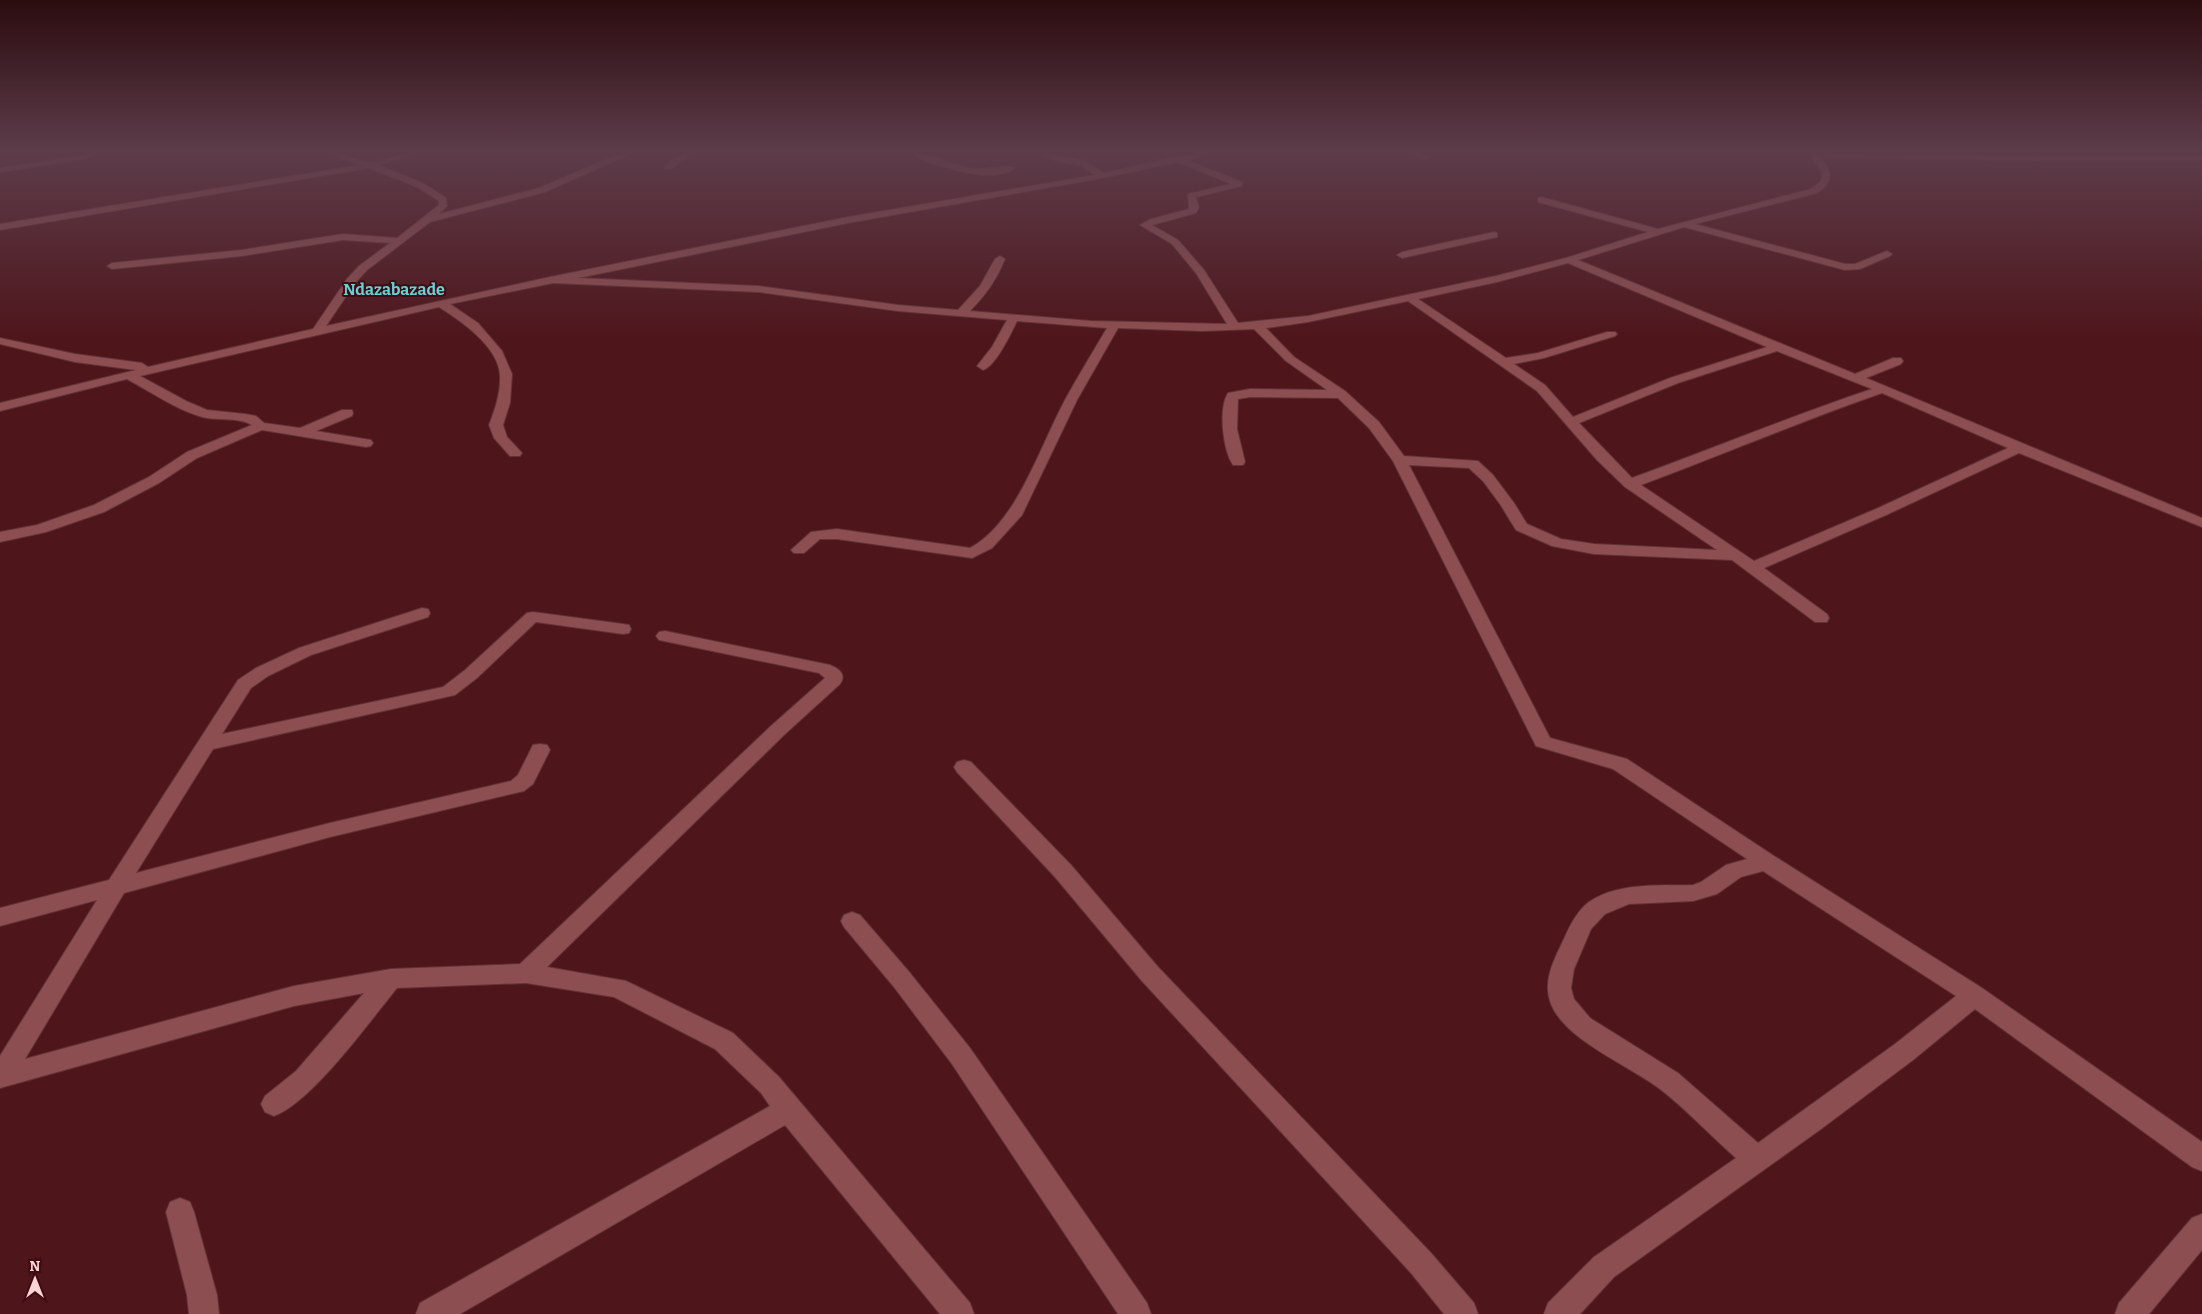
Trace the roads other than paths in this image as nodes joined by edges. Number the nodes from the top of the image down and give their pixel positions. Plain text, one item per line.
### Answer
1 (67, 213) edge
2 (435, 213) edge
3 (453, 213) edge
4 (887, 213) edge
5 (1183, 213) edge
6 (1589, 213) edge
7 (1726, 213) edge
8 (428, 220) junction
9 (1684, 224) junction
10 (0, 227) edge
11 (1656, 232) junction
12 (1494, 235) dead end
13 (398, 241) junction
14 (1887, 254) dead end
15 (1402, 255) dead end
16 (1000, 259) dead end
17 (1569, 260) junction
18 (112, 266) dead end
19 (550, 280) junction
20 (1410, 298) junction
21 (441, 302) junction
22 (961, 313) junction
23 (1014, 317) junction
24 (1115, 324) junction
25 (1258, 326) junction
26 (1235, 327) junction
27 (317, 331) junction
28 (1611, 334) dead end
29 (0, 341) edge
30 (1778, 347) junction
31 (1897, 361) dead end
32 (1506, 362) junction
33 (983, 366) dead end
34 (155, 369) junction
35 (129, 374) junction
36 (1855, 378) junction
37 (1883, 389) junction
38 (1341, 394) junction
39 (0, 407) edge
40 (347, 413) dead end
41 (1572, 422) junction
42 (260, 426) junction
43 (297, 434) junction
44 (366, 443) dead end
45 (2019, 448) junction
46 (515, 454) dead end
47 (1400, 460) junction
48 (1238, 462) dead end
49 (1630, 484) junction
50 (2202, 523) edge
51 (0, 537) edge
52 (799, 550) dead end
53 (1732, 555) junction
54 (1753, 567) junction
55 (422, 613) dead end
56 (1821, 618) dead end
57 (623, 629) dead end
58 (665, 636) dead end
59 (205, 744) junction
60 (540, 750) dead end
61 (964, 767) dead end
62 (1766, 862) junction
63 (116, 887) junction
64 (0, 917) edge
65 (852, 921) dead end
66 (526, 973) junction
67 (391, 979) junction
68 (1974, 995) junction
69 (0, 1077) edge
70 (274, 1104) dead end
71 (788, 1109) junction
72 (2202, 1158) edge
73 (1756, 1159) junction
74 (180, 1212) dead end
75 (2202, 1228) edge
76 (204, 1314) edge
77 (431, 1314) edge
78 (958, 1314) edge
79 (1136, 1314) edge
80 (1463, 1314) edge
81 (1559, 1314) edge
82 (2130, 1314) edge

1 - 10 street
2 - 8 street
3 - 8 street
4 - 19 street
5 - 26 street
6 - 11 street
7 - 9 street
8 - 13 street
9 - 11 street
9 - 14 street
11 - 17 street
12 - 15 street
13 - 18 street
13 - 27 street
16 - 22 street
17 - 20 street
17 - 30 street
19 - 21 street
19 - 22 street
20 - 25 street
20 - 32 street
21 - 27 street
21 - 46 street
22 - 23 street
23 - 24 street
23 - 33 street
24 - 26 street
24 - 52 street
25 - 26 street
25 - 38 street
27 - 34 street
28 - 32 street
29 - 34 street
30 - 36 street
30 - 41 street
31 - 36 street
32 - 41 street
34 - 35 street
35 - 39 street
35 - 42 street
36 - 37 street
37 - 45 street
37 - 49 street
38 - 47 street
38 - 48 street
40 - 43 street
41 - 49 street
42 - 43 street
42 - 51 street
43 - 44 street
45 - 50 street
45 - 54 street
47 - 53 street
47 - 62 street
49 - 53 street
53 - 54 street
54 - 56 street
55 - 59 street
57 - 59 street
58 - 66 street
59 - 63 street
60 - 63 street
61 - 80 street
62 - 68 street
62 - 73 street
63 - 64 street
63 - 69 street
65 - 79 street
66 - 67 street
66 - 71 street
67 - 69 street
67 - 70 street
68 - 72 street
68 - 73 street
71 - 77 street
71 - 78 street
73 - 81 street
74 - 76 street
75 - 82 street

